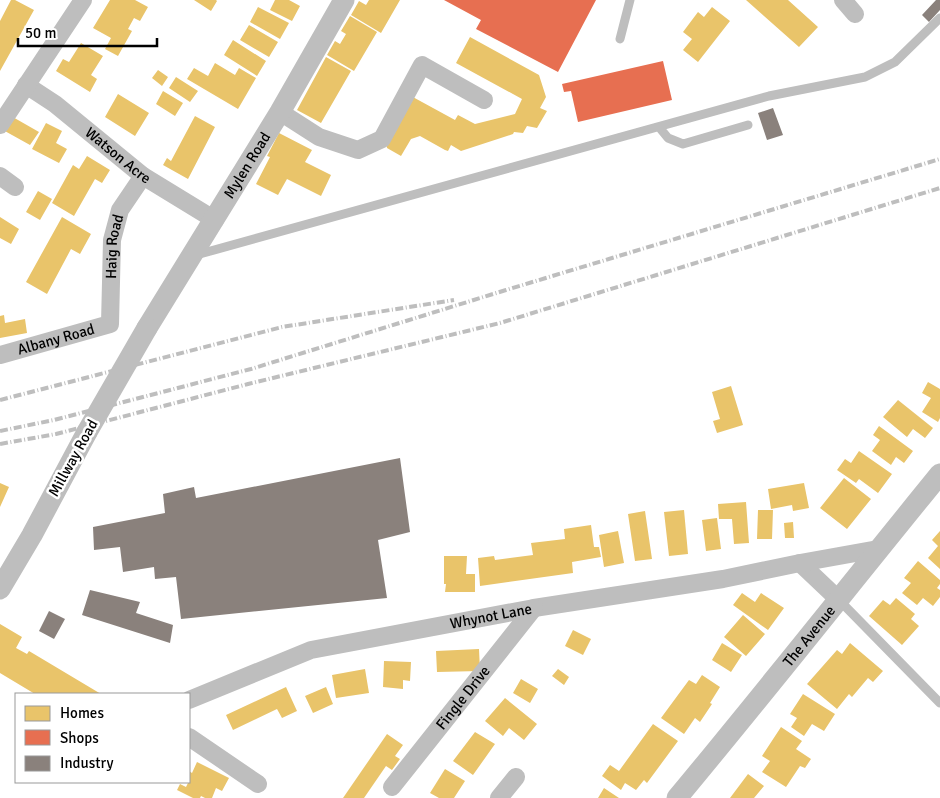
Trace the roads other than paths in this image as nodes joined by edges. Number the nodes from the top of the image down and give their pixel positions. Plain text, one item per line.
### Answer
1 (83, 0) edge
2 (344, 0) edge
3 (630, 0) edge
4 (843, 0) edge
5 (854, 14) dead end
6 (940, 18) edge
7 (620, 39) dead end
8 (26, 85) junction
9 (484, 100) dead end
10 (280, 112) junction
11 (0, 125) edge
12 (748, 125) dead end
13 (659, 127) junction
14 (0, 176) edge
15 (143, 176) junction
16 (14, 187) dead end
17 (215, 220) junction
18 (192, 256) junction
19 (110, 324) joint
20 (146, 328) joint
21 (0, 355) edge
22 (940, 474) edge
23 (878, 549) junction
24 (800, 562) junction
25 (0, 589) edge
26 (839, 600) junction
27 (534, 608) junction
28 (190, 700) edge
29 (940, 703) edge
30 (190, 738) edge
31 (258, 784) dead end
32 (392, 787) dead end
33 (677, 798) edge

1 - 8 street
2 - 10 street, Mylen Road
3 - 7 lane
4 - 5 street
6 - 13 lane
8 - 11 street
8 - 15 street, Watson Acre
9 - 10 street
10 - 17 street, Mylen Road
12 - 13 lane
13 - 18 lane
14 - 16 street
15 - 17 street, Watson Acre
15 - 19 street, Haig Road
17 - 18 street, Mylen Road
18 - 20 street, Mylen Road
19 - 21 street, Albany Road
20 - 25 street, Millway Road, bridge
22 - 23 street, The Avenue
23 - 24 street, Whynot Lane
23 - 26 street, The Avenue
24 - 26 street
24 - 27 street, Whynot Lane
26 - 29 lane
26 - 33 street, The Avenue
27 - 28 street, Whynot Lane
27 - 32 street, Fingle Drive
30 - 31 street

